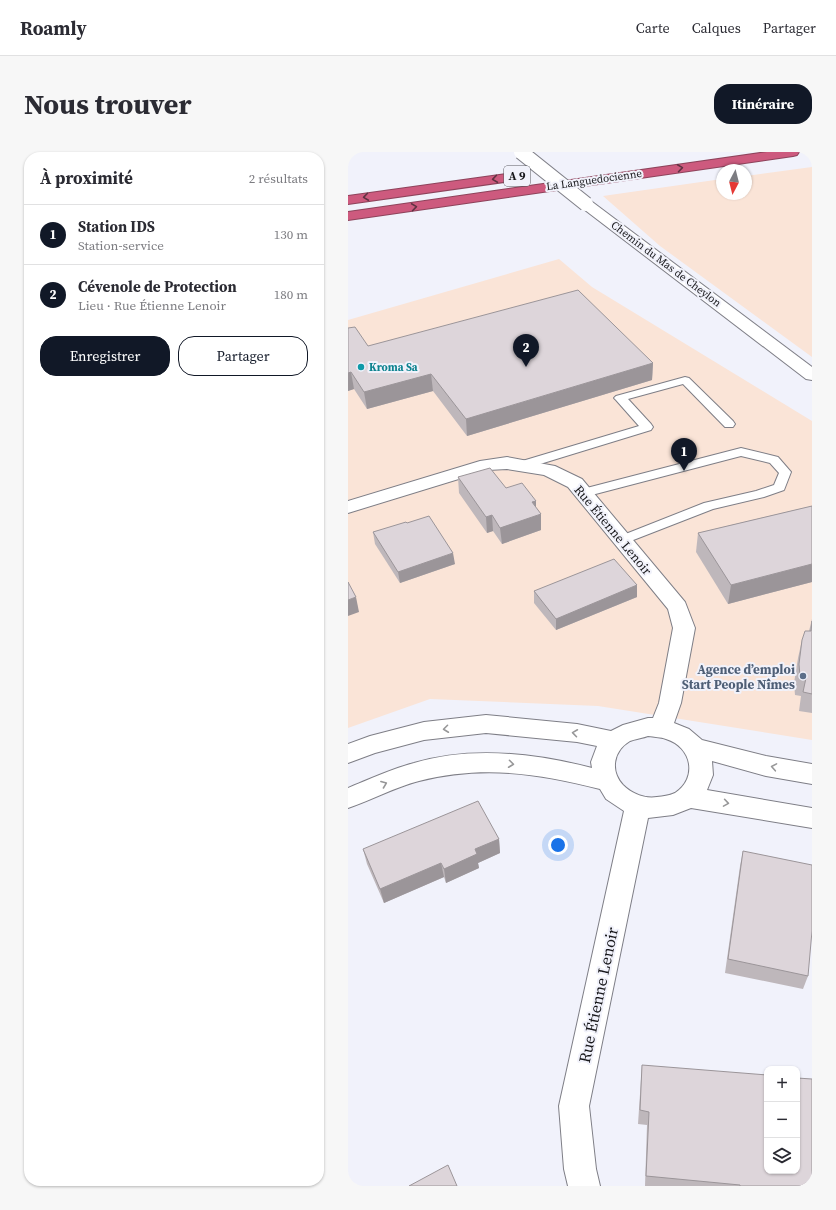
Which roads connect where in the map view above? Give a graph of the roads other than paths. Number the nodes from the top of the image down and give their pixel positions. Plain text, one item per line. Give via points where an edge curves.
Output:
1 (521, 152) edge
2 (793, 152) edge
3 (567, 169) dead end
4 (348, 200) edge
5 (348, 216) edge
6 (812, 375) edge
7 (729, 424) dead end
8 (523, 465) junction
9 (584, 493) junction
10 (348, 507) edge
11 (623, 540) junction
12 (661, 728) junction
13 (613, 740) junction
14 (694, 747) junction
15 (348, 754) edge
16 (812, 774) edge
17 (606, 781) junction
18 (688, 797) junction
19 (348, 798) edge
20 (638, 805) junction
21 (812, 818) edge
22 (584, 1186) edge

1 - 6 street, Chemin du Mas de Cheylon, bridge
5 -> 2 highway, La Languedocienne / A 9
3 -> 4 highway, La Languedocienne / A 9
7 - 8 lane via 684,380 620,398 647,427
8 - 9 street, Rue Étienne Lenoir via 549,470 575,483
8 - 10 street, Rue Étienne Lenoir via 486,465
9 - 11 street, Rue Étienne Lenoir
9 - 11 lane via 741,452 774,460 785,472 780,487 710,506
11 - 12 street, Rue Étienne Lenoir via 678,607 684,628 670,703
12 - 13 street via 635,729
12 - 14 street via 685,738
13 -> 15 street via 577,733 486,724 424,731 370,745
13 - 17 street via 602,759 602,771
16 -> 14 street via 766,766
14 - 18 street via 701,759 702,773 698,786
19 -> 17 street via 415,772 455,764 502,762 567,770
17 - 20 street via 613,792 624,800
18 - 20 street via 673,805 656,808
18 -> 21 street
20 - 22 street, Rue Étienne Lenoir via 574,1106

